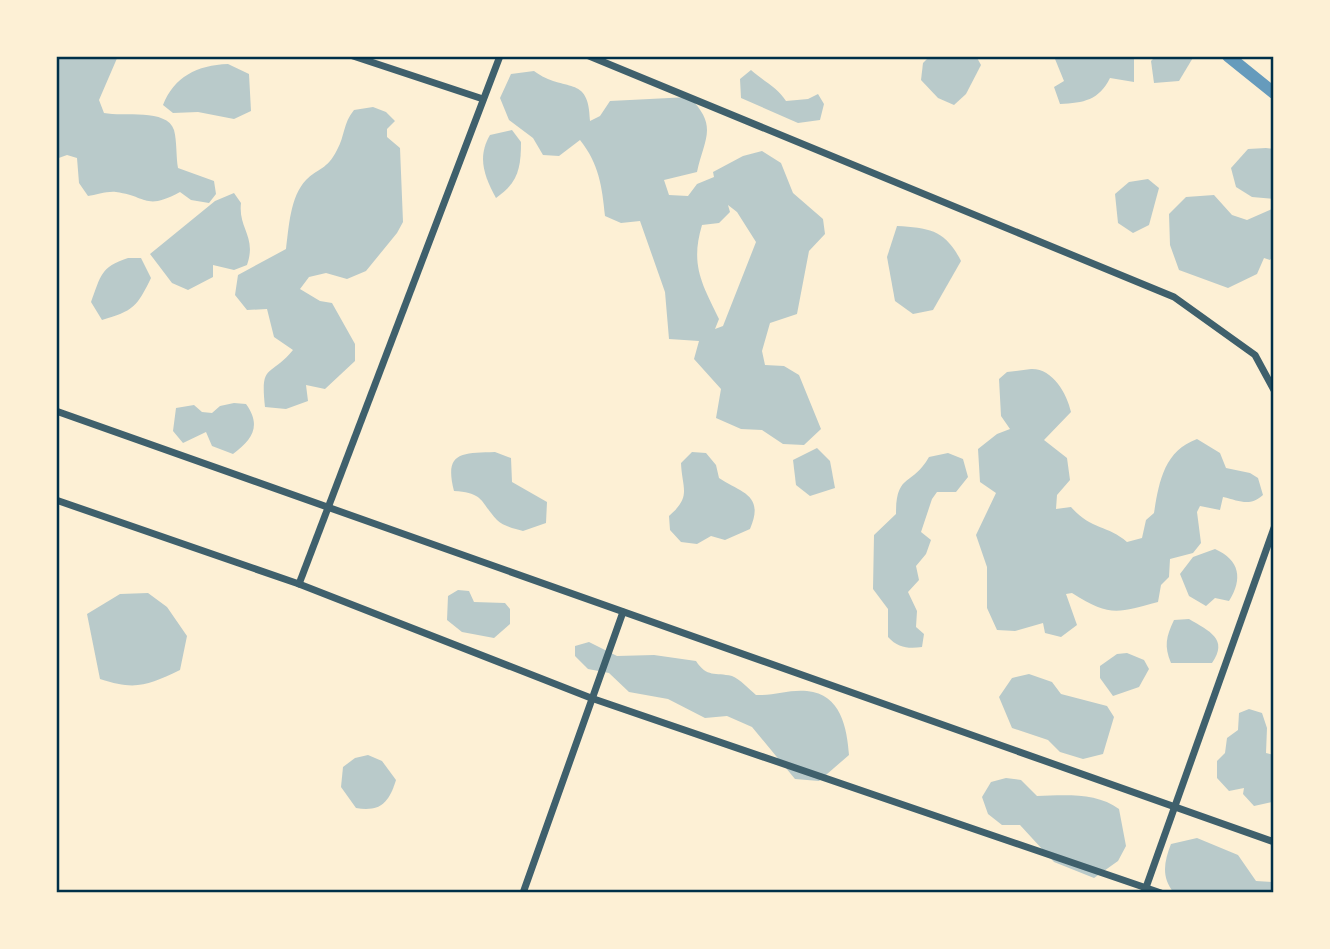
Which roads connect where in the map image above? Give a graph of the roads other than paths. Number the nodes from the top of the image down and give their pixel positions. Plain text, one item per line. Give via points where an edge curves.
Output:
1 (353, 56) edge
2 (500, 56) edge
3 (589, 56) edge
4 (483, 99) junction
5 (1274, 390) edge
6 (56, 411) edge
7 (56, 500) edge
8 (327, 505) junction
9 (1274, 528) edge
10 (299, 584) junction
11 (623, 612) junction
12 (591, 698) junction
13 (1173, 804) junction
14 (1274, 842) edge
15 (1145, 890) edge
16 (523, 893) edge
17 (1161, 893) edge

1 - 4 street
2 - 4 street
3 - 5 street via 1174,297 1255,355
4 - 8 street
6 - 8 street
7 - 10 street
8 - 10 street
8 - 11 street
9 - 13 street
10 - 12 street
11 - 12 street
11 - 13 street
12 - 15 street
12 - 16 street
13 - 14 street
13 - 15 street
15 - 17 street

